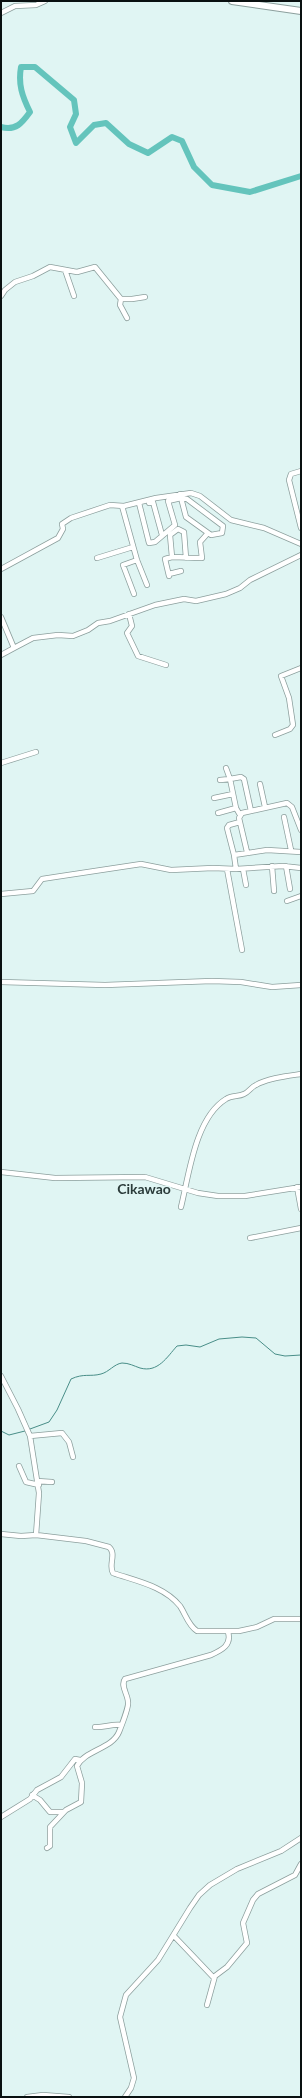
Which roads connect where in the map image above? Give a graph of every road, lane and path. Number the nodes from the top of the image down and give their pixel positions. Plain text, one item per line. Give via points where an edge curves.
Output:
1 (45, 1) edge
2 (232, 1) edge
3 (301, 11) edge
4 (1, 13) edge
5 (65, 270) junction
6 (1, 296) edge
7 (74, 296) dead end
8 (145, 297) dead end
9 (121, 299) junction
10 (127, 318) dead end
11 (301, 471) edge
12 (181, 496) junction
13 (139, 504) junction
14 (122, 506) junction
15 (301, 528) edge
16 (208, 533) junction
17 (162, 535) junction
18 (301, 544) edge
19 (133, 547) junction
20 (301, 555) edge
21 (172, 557) junction
22 (97, 558) dead end
23 (186, 558) junction
24 (137, 560) junction
25 (1, 569) edge
26 (181, 571) dead end
27 (147, 584) dead end
28 (134, 594) dead end
29 (129, 614) junction
30 (1, 617) edge
31 (14, 648) junction
32 (1, 655) edge
33 (166, 666) dead end
34 (301, 668) edge
35 (275, 735) dead end
36 (36, 752) dead end
37 (1, 763) edge
38 (226, 768) dead end
39 (230, 779) junction
40 (220, 780) dead end
41 (260, 784) dead end
42 (233, 794) junction
43 (214, 798) dead end
44 (266, 807) junction
45 (236, 808) junction
46 (251, 811) junction
47 (218, 813) dead end
48 (240, 814) junction
49 (284, 817) dead end
50 (240, 822) junction
51 (301, 830) edge
52 (291, 850) junction
53 (247, 852) junction
54 (301, 852) edge
55 (234, 855) junction
56 (272, 866) junction
57 (286, 866) junction
58 (301, 868) edge
59 (227, 869) junction
60 (236, 869) junction
61 (243, 869) junction
62 (246, 885) dead end
63 (290, 889) dead end
64 (274, 891) dead end
65 (1, 894) edge
66 (301, 896) edge
67 (287, 901) dead end
68 (242, 950) dead end
69 (1, 982) edge
70 (301, 986) edge
71 (301, 1074) edge
72 (1, 1172) edge
73 (299, 1187) edge
74 (184, 1189) junction
75 (181, 1207) dead end
76 (301, 1209) edge
77 (301, 1228) edge
78 (250, 1238) dead end
79 (1, 1376) edge
80 (30, 1436) junction
81 (73, 1457) dead end
82 (19, 1466) dead end
83 (52, 1482) dead end
84 (38, 1483) junction
85 (1, 1534) edge
86 (36, 1535) junction
87 (301, 1619) edge
88 (228, 1632) junction
89 (121, 1725) junction
90 (95, 1727) dead end
91 (80, 1760) junction
92 (32, 1795) junction
93 (63, 1812) junction
94 (1, 1817) edge
95 (301, 1838) edge
96 (47, 1848) dead end
97 (301, 1864) edge
98 (174, 1936) junction
99 (214, 1978) junction
100 (207, 2005) dead end
101 (27, 2097) edge
102 (69, 2097) edge
103 (126, 2097) edge

1 - 4 street via 36,5 15,6
2 - 3 main road
5 - 6 street via 50,267 14,282
5 - 7 street
5 - 9 street via 77,272 96,268
8 - 9 street
9 - 10 street via 120,305
11 - 15 street via 291,474 289,478
12 - 13 street
12 - 16 street via 186,517
12 - 16 street via 223,526 222,533 211,536
12 - 17 street via 168,501 175,525
12 - 18 street via 195,493 232,520 264,528
13 - 14 street
13 - 17 street via 153,502
13 - 17 street via 149,544
14 - 19 street
14 - 25 street via 112,504 71,518 62,524 63,529 58,538
16 - 23 street via 200,542 202,558
19 - 22 street
19 - 24 street
20 - 29 street via 298,559 250,580 226,594 196,601 182,600
21 - 23 street
21 - 23 street via 170,535 178,529 184,532
21 - 26 street via 165,559 169,575
24 - 27 street
24 - 28 street via 123,565
29 - 31 street via 98,623 73,636 33,638
29 - 33 street via 132,626 126,632 138,656
30 - 31 street
31 - 32 street
34 - 35 street via 281,676 289,698 293,725 290,729
36 - 37 street
38 - 39 street
39 - 40 street
39 - 42 street
39 - 46 street via 244,777
41 - 44 street
42 - 43 street
42 - 45 street
44 - 46 street
44 - 51 street via 290,804
45 - 47 street
45 - 48 street
46 - 48 street
48 - 50 street
49 - 52 street
50 - 53 street
50 - 55 street via 227,827
52 - 53 street
52 - 54 street
53 - 55 street
55 - 60 street
56 - 57 street
56 - 61 street
56 - 64 street
57 - 58 street
57 - 63 street
59 - 60 street
59 - 65 street via 171,870 133,865 55,876 42,880 36,889 30,892
59 - 68 street
60 - 61 street
61 - 62 street
66 - 67 street
69 - 70 street via 105,985 212,981 272,987
71 - 74 street via 257,1084 244,1094 229,1097 218,1106 200,1134
72 - 74 street via 55,1178 145,1178
73 - 74 street via 234,1196 208,1195
73 - 76 street
74 - 75 street
77 - 78 street
79 - 80 street
80 - 81 street via 62,1434 69,1442
80 - 84 street
82 - 84 street via 26,1482
83 - 84 street
84 - 86 street
85 - 86 street
86 - 88 street via 86,1541 109,1547 113,1554 113,1573 165,1593 179,1606 187,1621 197,1631
87 - 88 street via 274,1619 247,1630
88 - 89 street via 229,1639 223,1650 125,1679 123,1681 128,1702
89 - 90 street
89 - 91 street via 119,1733 111,1741
91 - 92 street via 75,1759 61,1777 36,1790
91 - 93 street via 77,1768 82,1782 82,1800
92 - 93 street via 50,1812
92 - 94 street via 30,1799
93 - 96 street via 50,1827 50,1846
95 - 98 street via 210,1885 199,1895
97 - 99 street via 295,1875 256,1897 243,1923 246,1946
98 - 99 street
98 - 103 street via 158,1960 126,1995 122,2007 121,2022 134,2078
99 - 100 street
101 - 102 street

